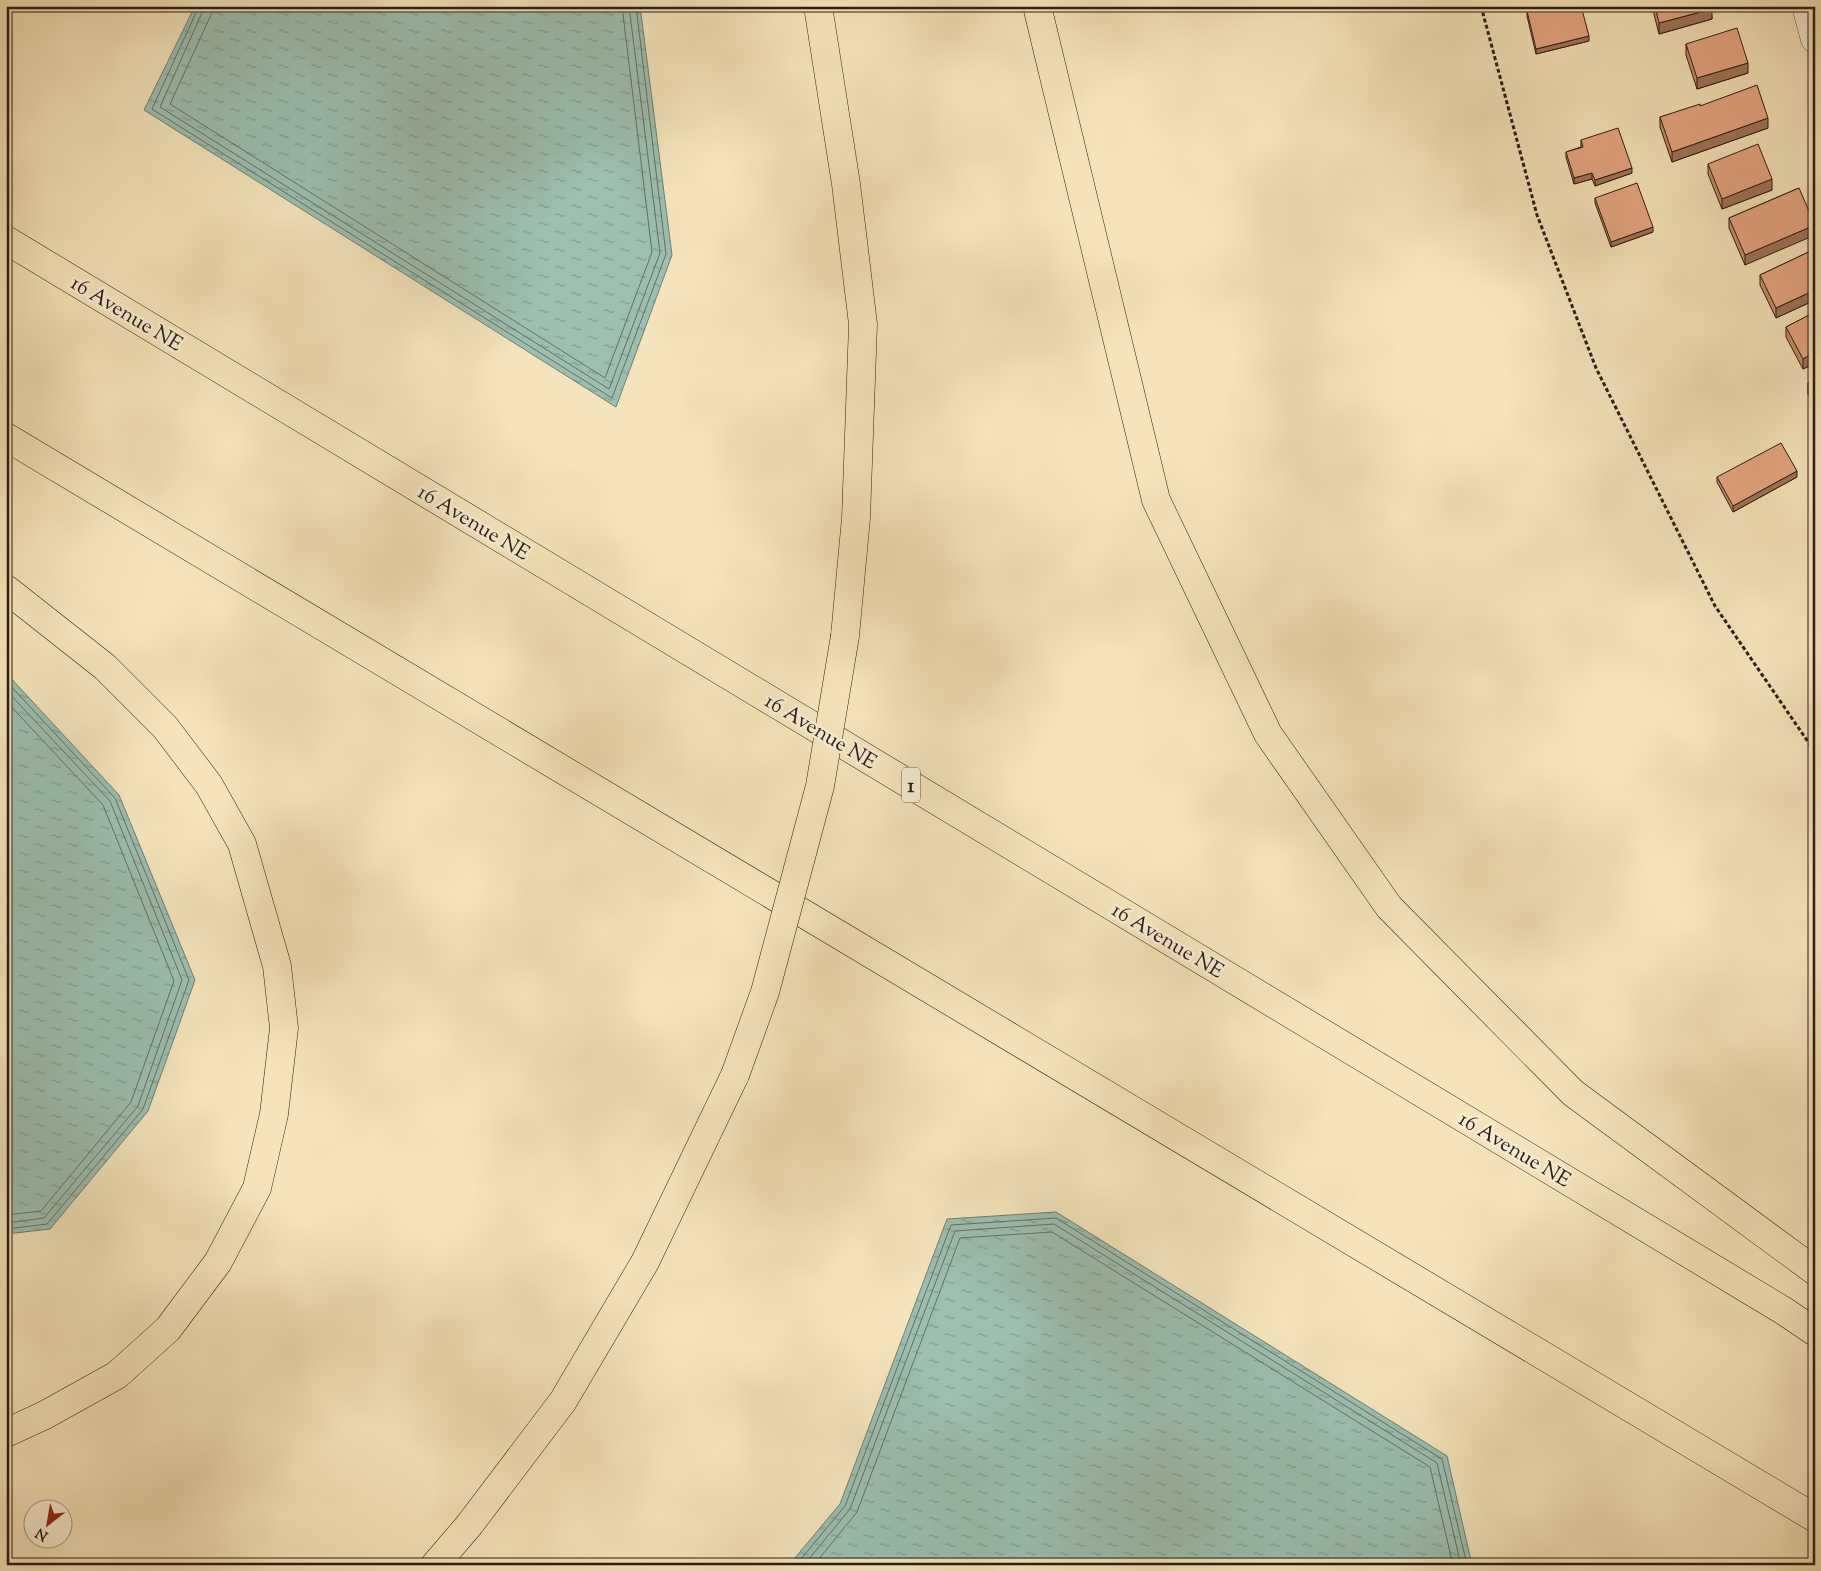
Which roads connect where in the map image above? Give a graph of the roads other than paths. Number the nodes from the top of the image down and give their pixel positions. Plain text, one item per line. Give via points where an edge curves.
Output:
1 (818, 6) edge
2 (1037, 6) edge
3 (1806, 6) edge
4 (1815, 39) edge
5 (6, 240) edge
6 (6, 437) edge
7 (6, 589) edge
8 (1815, 1271) edge
9 (1815, 1332) edge
10 (6, 1433) edge
11 (1815, 1518) edge
12 (435, 1565) edge

1 - 12 highway, bridge via 846,184 863,324 856,518 845,636 820,786 764,992 735,1075 645,1262 563,1401
2 - 8 highway via 1156,500 1268,734 1389,907 1573,1093
3 - 4 street
5 - 9 highway, 16 Avenue NE / 1
6 - 11 highway
7 - 10 highway via 105,666 165,728 209,785 242,844 277,966 284,1028 274,1114 257,1188 218,1262 168,1329 117,1375

